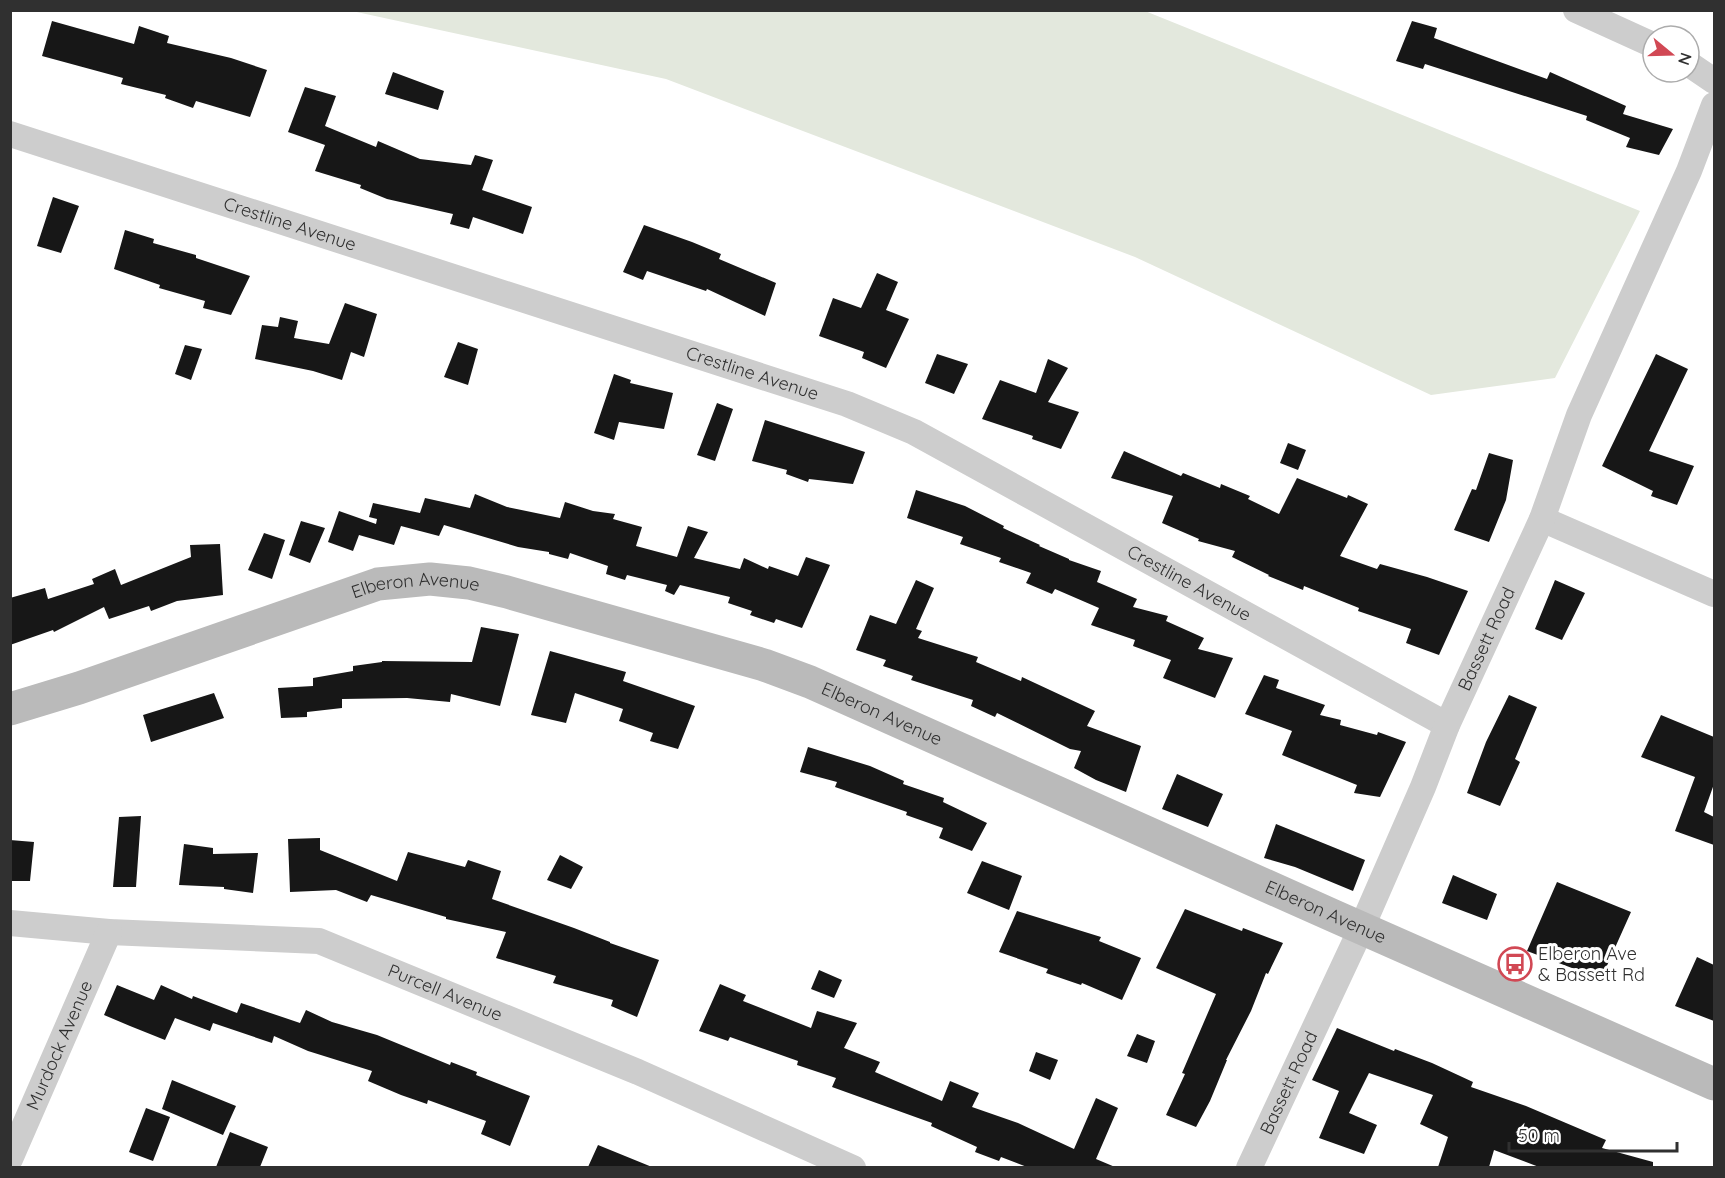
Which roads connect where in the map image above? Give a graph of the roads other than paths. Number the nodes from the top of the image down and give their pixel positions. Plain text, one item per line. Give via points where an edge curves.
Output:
1 (1576, 10) edge
2 (1641, 40) edge
3 (1701, 72) edge
4 (1714, 81) edge
5 (1714, 105) edge
6 (10, 134) edge
7 (1542, 519) junction
8 (1714, 594) edge
9 (10, 709) edge
10 (1447, 725) junction
11 (10, 923) edge
12 (1361, 928) junction
13 (109, 932) junction
14 (1714, 1084) edge
15 (10, 1160) edge
16 (23, 1167) edge
17 (852, 1167) edge
18 (1249, 1167) edge

1 - 2 street
3 - 4 street
5 - 7 street, Bassett Road via 1689,171 1579,415
6 - 10 street, Crestline Avenue via 847,404 915,432
7 - 8 street
7 - 10 street, Bassett Road
9 - 12 street, Elberon Avenue via 378,584 430,579 469,583 752,662 810,682
10 - 12 street, Bassett Road
11 - 13 street, Purcell Avenue
12 - 14 street, Elberon Avenue
12 - 18 street, Bassett Road
13 - 15 street, Murdock Avenue
13 - 17 street, Purcell Avenue via 319,941 638,1072
15 - 16 street

